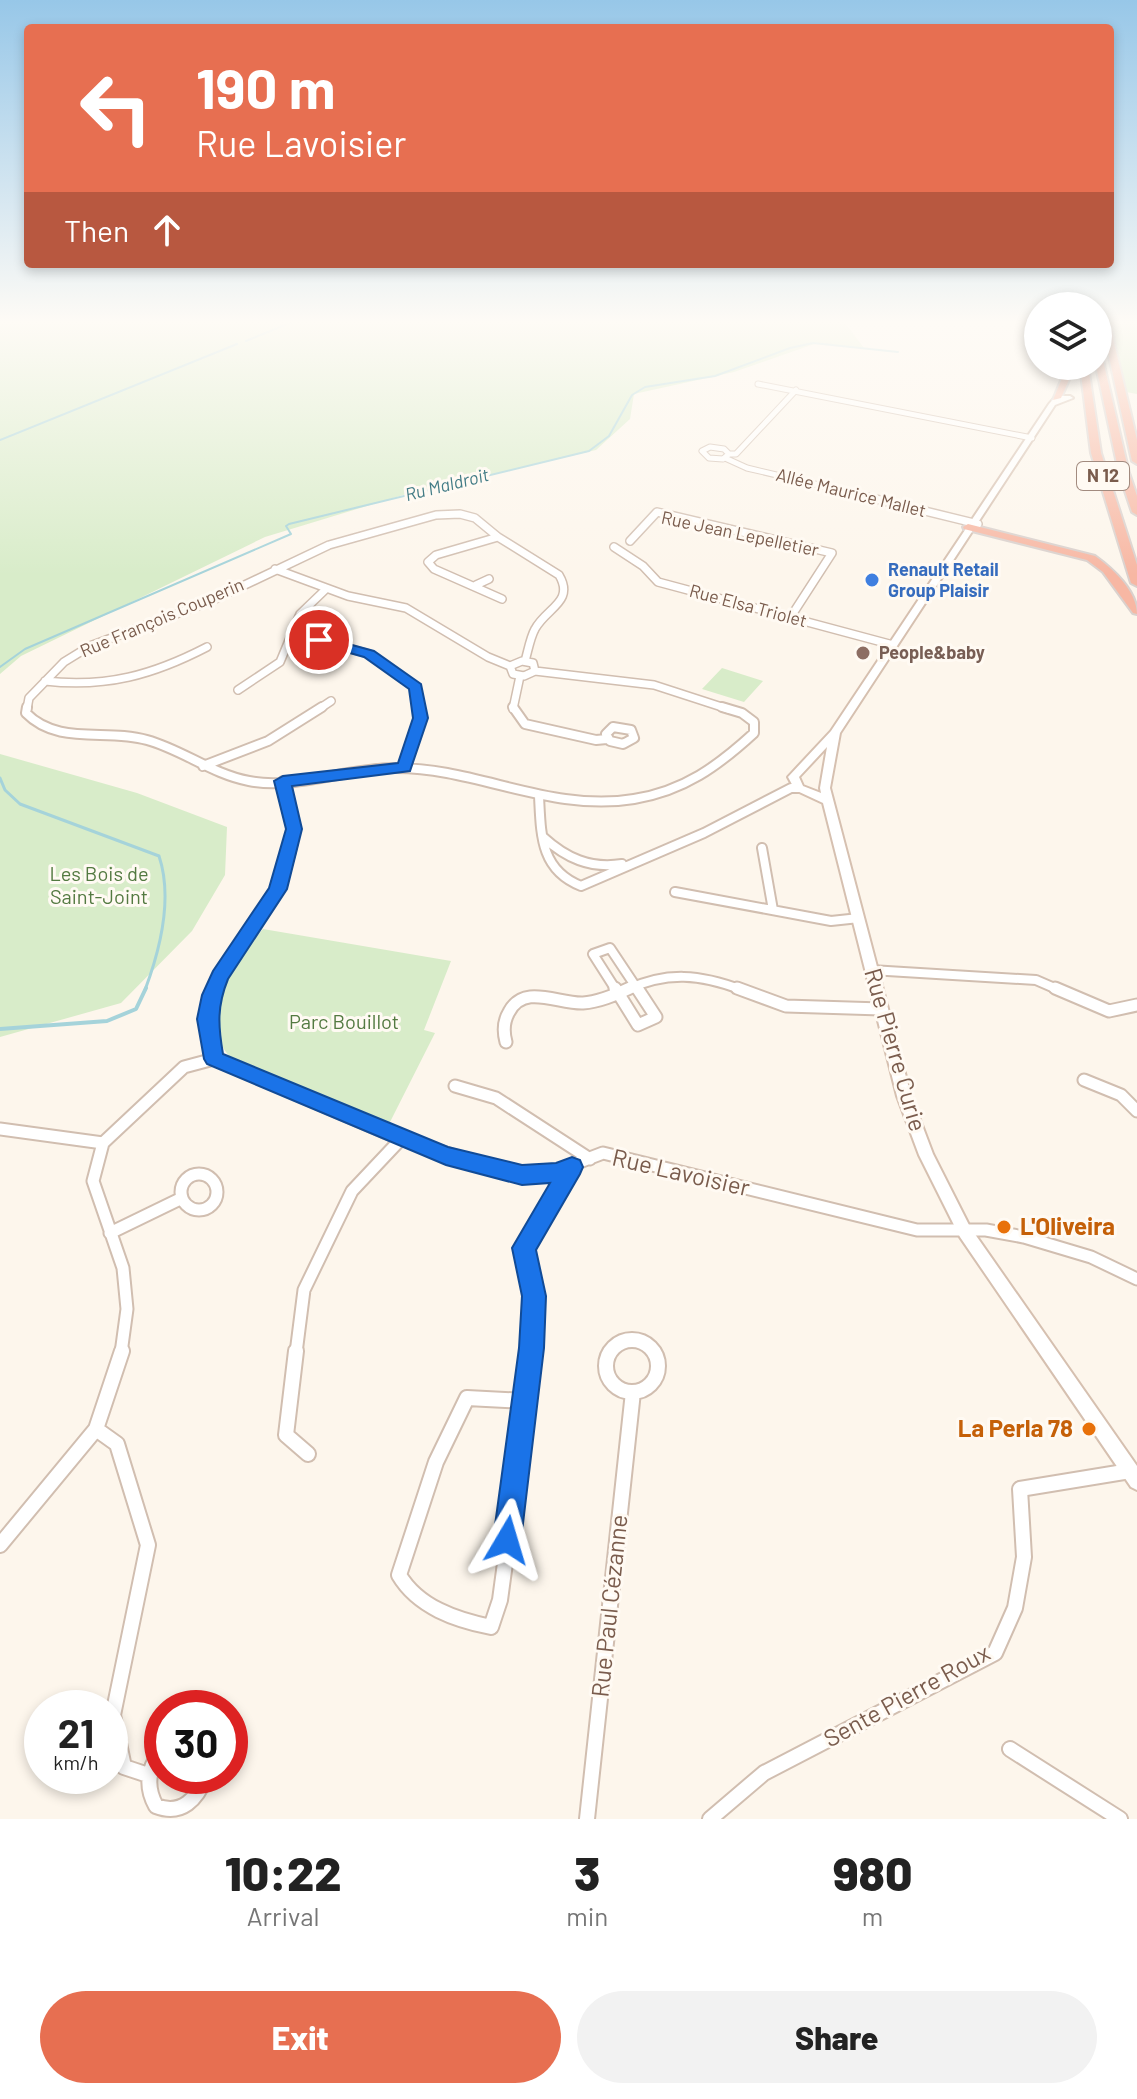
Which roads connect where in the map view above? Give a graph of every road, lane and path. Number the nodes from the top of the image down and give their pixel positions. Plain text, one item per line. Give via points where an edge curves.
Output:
1 (782, 405) edge
2 (869, 405) edge
3 (1052, 405) edge
4 (1089, 405) edge
5 (1109, 405) edge
6 (1124, 405) edge
7 (1032, 438) junction
8 (1137, 461) edge
9 (1137, 512) edge
10 (974, 526) junction
11 (498, 537) junction
12 (630, 541) dead end
13 (614, 547) dead end
14 (275, 569) junction
15 (489, 579) dead end
16 (1137, 583) edge
17 (476, 585) junction
18 (326, 589) junction
19 (502, 599) dead end
20 (1137, 610) edge
21 (790, 618) junction
22 (294, 633) junction
23 (893, 645) junction
24 (207, 647) dead end
25 (185, 658) junction
26 (525, 661) junction
27 (197, 665) dead end
28 (510, 666) junction
29 (535, 671) junction
30 (520, 676) junction
31 (45, 681) junction
32 (238, 690) dead end
33 (331, 701) dead end
34 (835, 733) junction
35 (607, 739) dead end
36 (203, 766) junction
37 (405, 768) junction
38 (797, 773) junction
39 (283, 781) junction
40 (799, 788) junction
41 (824, 790) junction
42 (539, 796) junction
43 (556, 800) junction
44 (765, 801) junction
45 (540, 820) junction
46 (539, 834) junction
47 (762, 848) dead end
48 (637, 860) junction
49 (675, 892) dead end
50 (773, 910) junction
51 (859, 918) junction
52 (871, 970) junction
53 (636, 986) junction
54 (618, 993) junction
55 (1137, 1005) edge
56 (881, 1009) junction
57 (506, 1042) dead end
58 (214, 1059) junction
59 (1084, 1080) dead end
60 (455, 1086) dead end
61 (1137, 1111) edge
62 (0, 1129) edge
63 (401, 1139) junction
64 (103, 1143) junction
65 (590, 1159) junction
66 (572, 1167) junction
67 (180, 1199) dead end
68 (965, 1232) junction
69 (110, 1233) junction
70 (1137, 1279) edge
71 (633, 1392) junction
72 (527, 1401) junction
73 (96, 1429) junction
74 (308, 1454) dead end
75 (1133, 1476) edge
76 (0, 1545) edge
77 (1010, 1749) dead end
78 (144, 1774) edge
79 (150, 1794) edge
80 (196, 1794) edge
81 (587, 1819) edge
82 (710, 1819) edge
83 (1120, 1819) edge

1 - 10 street, Allée Maurice Mallet via 736,454 727,456 747,468
2 - 7 street
3 - 7 street, Rue Pierre Curie
4 - 16 highway, N 12 via 1096,453
5 - 9 highway, N 12
6 - 8 highway
7 - 10 street, Rue Pierre Curie
10 - 20 highway via 1091,558 1107,570
10 - 23 street, Rue Pierre Curie
11 - 14 street, Rue François Couperin via 475,518 444,514 354,537
11 - 17 street via 428,562
11 - 26 street, Rue François Couperin via 559,575 565,585 563,599 535,628
12 - 21 street, Rue Jean Lepelletier via 657,512 832,553
13 - 21 street, Rue Elsa Triolet via 658,582
14 - 18 street
14 - 31 street, Rue François Couperin via 211,601 90,646
15 - 17 street
17 - 19 street
18 - 22 street via 300,614
18 - 28 street via 406,608
21 - 23 street, Rue Elsa Triolet
22 - 32 street via 280,662
22 - 37 street via 369,654 416,687 420,718
23 - 34 street, Rue Pierre Curie
24 - 25 street
25 - 27 street
25 - 31 street via 128,682 77,686
26 - 28 street
26 - 29 street via 533,663
28 - 30 street
29 - 30 street
29 - 43 street via 654,685 742,713 754,722 754,733 717,766 676,789 610,801
30 - 35 street via 512,708 515,718
31 - 36 street, Rue François Couperin via 29,698 26,713 33,724 54,731 135,736
33 - 36 street via 268,741
34 - 38 street, Rue Pierre Curie
34 - 41 street, Rue Pierre Curie
36 - 39 street via 229,778
37 - 39 street
37 - 42 street via 470,775
38 - 40 street
38 - 41 street via 815,769
38 - 44 street
39 - 58 street via 294,829 278,889 212,995 207,1019
40 - 41 street
40 - 44 street
41 - 51 street, Rue Pierre Curie
42 - 43 street
42 - 45 street
43 - 45 street
44 - 48 street
45 - 46 street
46 - 48 street via 566,856 602,868
46 - 48 street via 563,879 573,884 581,886
47 - 50 street
49 - 50 street
50 - 51 street via 831,921
51 - 52 street, Rue Pierre Curie
52 - 55 street via 1036,980 1109,1011
52 - 56 street, Rue Pierre Curie
53 - 54 street
53 - 54 street via 656,1017 638,1025
53 - 54 street via 610,948 593,954
53 - 56 street via 683,975 758,993 779,1004
54 - 57 street via 576,1004 520,998 510,1007 502,1029
56 - 68 street, Rue Pierre Curie via 909,1111
58 - 63 street, Rue Lavoisier
58 - 64 street via 184,1067
59 - 61 street via 1121,1095
60 - 65 street via 496,1098
62 - 64 street
63 - 66 street, Rue Lavoisier via 522,1175
63 - 74 street via 352,1191 304,1290 286,1435
64 - 69 street via 93,1181
65 - 66 street, Rue Lavoisier
65 - 68 street, Rue Lavoisier via 603,1153 917,1230
66 - 72 street via 524,1248 534,1296
67 - 69 street
68 - 70 street, Rue Lavoisier via 986,1230 1056,1245
68 - 75 street, Rue Pierre Curie
69 - 73 street via 123,1268 127,1309 124,1345
71 - 71 street via 649,1387 658,1372 655,1355 635,1341 612,1349 606,1364 617,1386
71 - 81 street, Rue Paul Cézanne
72 - 72 street via 467,1398 435,1458 399,1575 405,1590 473,1625 491,1627 500,1600
73 - 76 street
73 - 78 street via 117,1444 148,1545 113,1715 124,1767
75 - 82 street, Sente Pierre Roux via 1020,1489 1024,1557 1015,1608 995,1653 764,1773
77 - 83 street
79 - 80 street via 156,1806 174,1811

